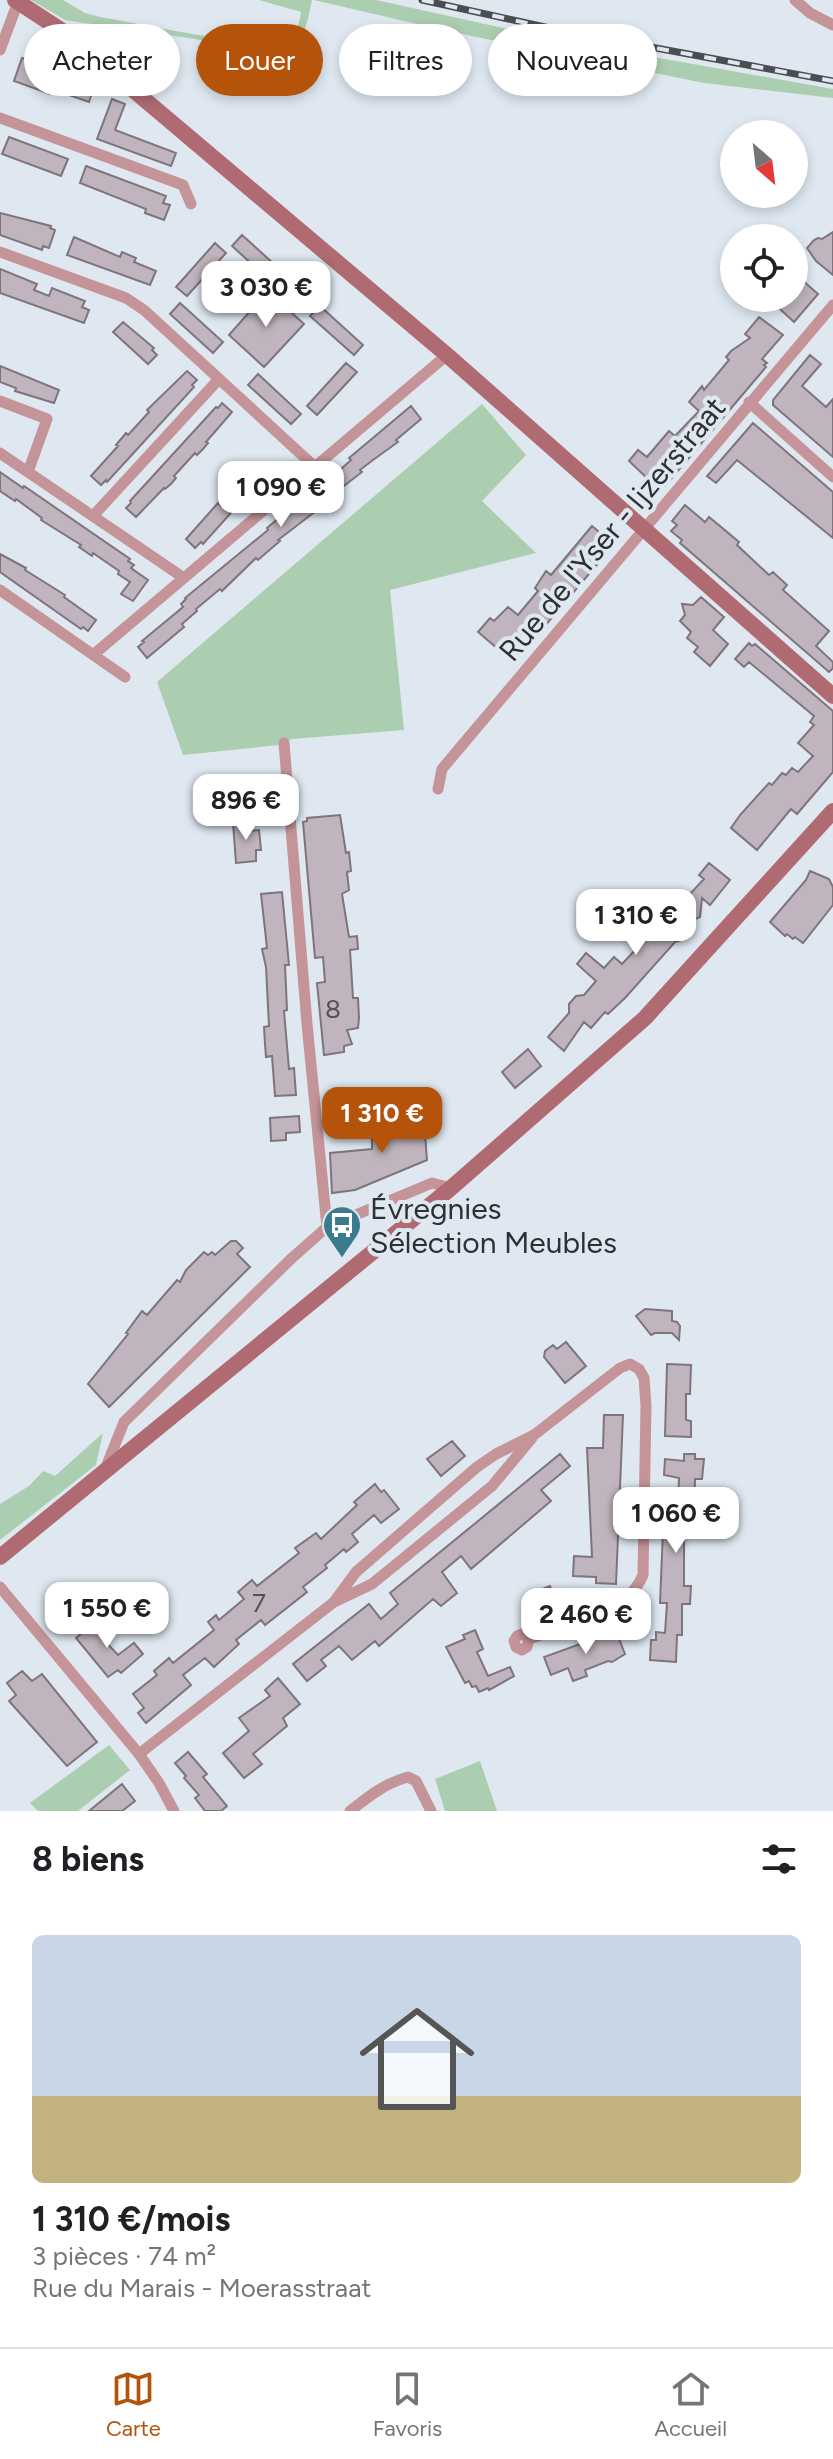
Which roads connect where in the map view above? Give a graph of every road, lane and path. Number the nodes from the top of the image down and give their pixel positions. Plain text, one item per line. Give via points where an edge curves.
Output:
1 (795, 0) edge
2 (17, 1) edge
3 (833, 25) edge
4 (0, 50) edge
5 (0, 118) edge
6 (191, 204) dead end
7 (0, 252) edge
8 (833, 305) edge
9 (447, 355) junction
10 (219, 379) junction
11 (0, 401) edge
12 (749, 402) junction
13 (0, 453) edge
14 (315, 467) junction
15 (28, 472) junction
16 (833, 477) edge
17 (93, 516) junction
18 (645, 530) junction
19 (184, 578) junction
20 (0, 590) edge
21 (93, 655) junction
22 (125, 677) dead end
23 (833, 696) edge
24 (284, 743) dead end
25 (438, 789) dead end
26 (833, 811) edge
27 (451, 1188) junction
28 (327, 1227) junction
29 (534, 1435) junction
30 (105, 1468) junction
31 (0, 1557) edge
32 (0, 1587) edge
33 (334, 1602) junction
34 (529, 1639) dead end
35 (139, 1754) junction
36 (174, 1811) edge
37 (350, 1811) edge
38 (431, 1811) edge

1 - 3 street
2 - 4 street
2 - 9 main road via 67,34
5 - 6 street via 183,185
7 - 10 street via 126,298
8 - 12 street, Rue de l'Yser - Ijzerstraat
9 - 14 street
9 - 18 main road
10 - 14 street
10 - 17 street
11 - 15 street via 47,419
12 - 16 street
12 - 18 street, Rue de l'Yser - Ijzerstraat
13 - 15 street
14 - 19 street
15 - 17 street
17 - 19 street
18 - 23 main road
18 - 25 street, Rue de l'Yser - Ijzerstraat via 442,769
19 - 21 street
20 - 21 street
21 - 22 street
24 - 28 street
26 - 27 main road via 645,1018
27 - 28 street via 432,1183
27 - 30 main road
28 - 30 street via 124,1422
29 - 33 street via 477,1467 356,1572
29 - 33 street via 492,1486 372,1584
29 - 34 street via 620,1368 630,1364 639,1369 646,1406 643,1575 628,1599 613,1608
30 - 31 main road
32 - 35 street
33 - 35 street
35 - 36 street
37 - 38 street via 394,1780 408,1777 416,1781

